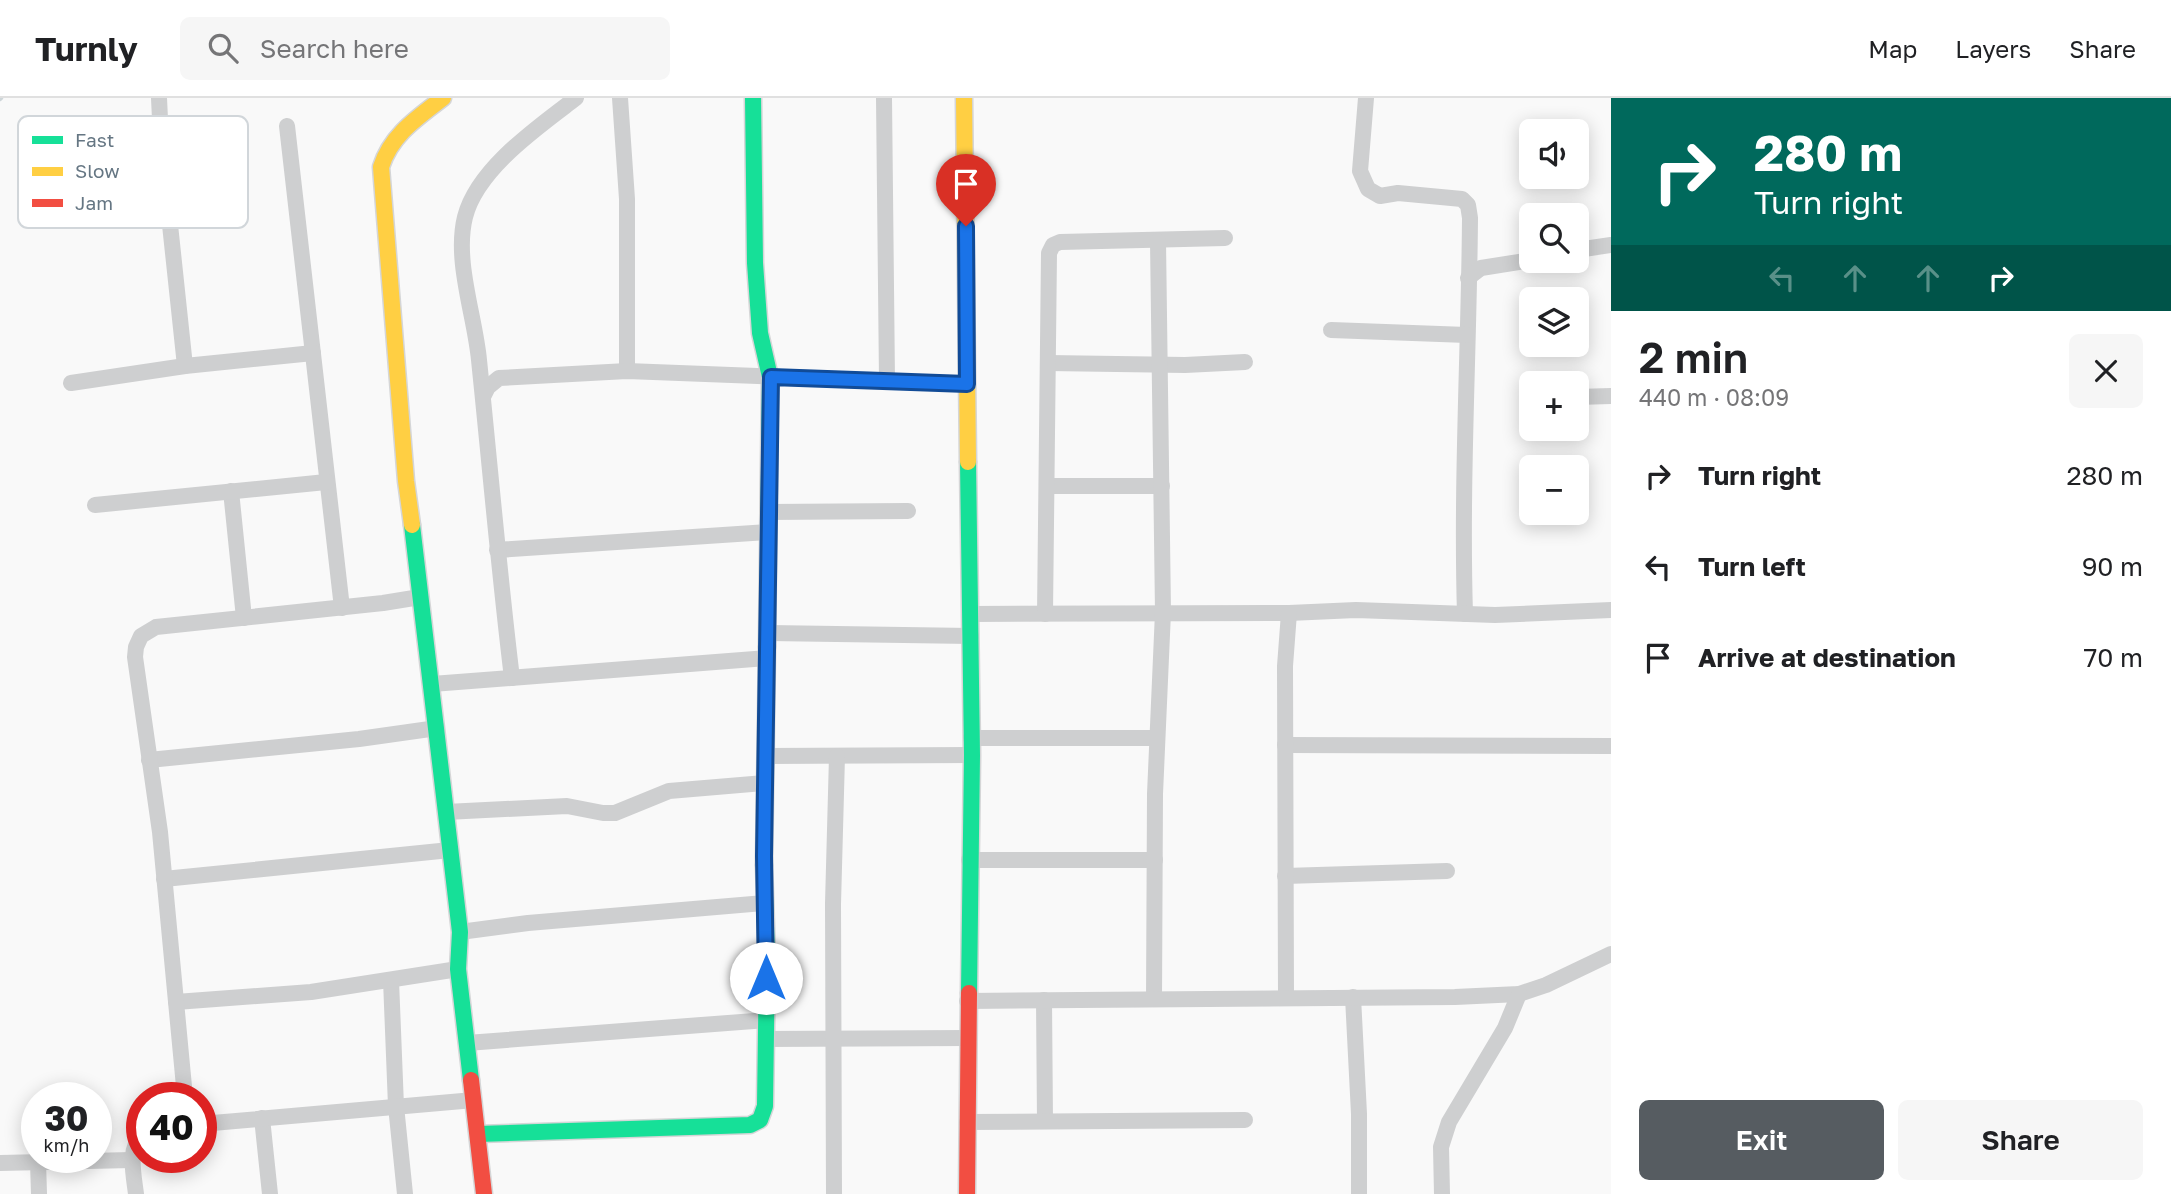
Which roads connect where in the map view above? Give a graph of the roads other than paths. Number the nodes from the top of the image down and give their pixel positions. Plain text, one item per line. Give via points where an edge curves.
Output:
1 (159, 98) edge
2 (443, 98) edge
3 (576, 98) edge
4 (620, 98) edge
5 (753, 98) edge
6 (884, 98) edge
7 (964, 98) edge
8 (1366, 98) edge
9 (160, 116) edge
10 (287, 126) dead end
11 (170, 228) edge
12 (1226, 239) dead end
13 (1158, 241) junction
14 (1611, 245) edge
15 (1589, 248) edge
16 (1519, 262) edge
17 (1468, 278) junction
18 (1331, 330) dead end
19 (1467, 335) junction
20 (313, 353) junction
21 (1245, 362) dead end
22 (1048, 363) junction
23 (1161, 364) junction
24 (185, 366) junction
25 (627, 371) junction
26 (771, 377) junction
27 (887, 381) junction
28 (71, 383) dead end
29 (967, 384) junction
30 (1611, 396) edge
31 (482, 397) junction
32 (1589, 397) edge
33 (326, 482) junction
34 (1048, 486) junction
35 (1162, 486) junction
36 (231, 491) junction
37 (95, 505) dead end
38 (908, 511) dead end
39 (768, 512) junction
40 (768, 531) junction
41 (497, 550) junction
42 (420, 597) junction
43 (342, 608) junction
44 (1611, 610) edge
45 (1163, 612) junction
46 (1289, 613) junction
47 (971, 614) junction
48 (1045, 614) junction
49 (1465, 614) junction
50 (244, 618) junction
51 (769, 633) junction
52 (971, 636) junction
53 (767, 658) junction
54 (512, 678) junction
55 (432, 684) junction
56 (437, 728) junction
57 (971, 738) junction
58 (1157, 738) junction
59 (1285, 745) junction
60 (1611, 746) edge
61 (971, 755) junction
62 (766, 756) junction
63 (837, 756) junction
64 (149, 760) junction
65 (765, 783) junction
66 (446, 812) junction
67 (450, 850) junction
68 (969, 860) junction
69 (1155, 860) junction
70 (1447, 871) dead end
71 (1285, 876) junction
72 (164, 878) junction
73 (765, 902) junction
74 (460, 932) junction
75 (1611, 954) edge
76 (458, 969) junction
77 (391, 980) junction
78 (1520, 994) junction
79 (1286, 997) junction
80 (1353, 997) junction
81 (1154, 999) junction
82 (1044, 1000) junction
83 (967, 1001) junction
84 (176, 1002) junction
85 (766, 1020) junction
86 (967, 1038) junction
87 (766, 1039) junction
88 (835, 1039) junction
89 (467, 1043) junction
90 (184, 1082) edge
91 (474, 1100) junction
92 (397, 1106) junction
93 (262, 1118) junction
94 (1245, 1120) dead end
95 (1045, 1121) junction
96 (217, 1122) edge
97 (967, 1122) junction
98 (478, 1134) junction
99 (21, 1162) edge
100 (0, 1163) edge
101 (38, 1173) edge
102 (134, 1173) edge
103 (39, 1194) edge
104 (136, 1194) edge
105 (270, 1194) edge
106 (405, 1194) edge
107 (484, 1194) edge
108 (834, 1194) edge
109 (967, 1194) edge
110 (1359, 1194) edge
111 (1442, 1194) edge

1 - 9 street
2 - 42 street via 391,141 381,167 397,394
3 - 31 street via 524,137 500,162 471,201 465,217 465,274
4 - 25 street via 627,200
5 - 26 street via 755,262 761,351
6 - 27 street
7 - 29 street
8 - 17 street via 1360,170 1368,189 1380,196 1398,193 1462,199 1470,218
10 - 20 street
11 - 24 street
12 - 13 street
13 - 22 street via 1053,245 1049,253
13 - 23 street
14 - 15 street
16 - 17 street via 1481,268
17 - 19 street
18 - 19 street
19 - 49 street
20 - 24 street
20 - 33 street
21 - 23 street
22 - 23 street
22 - 34 street
23 - 35 street
24 - 28 street
25 - 26 street
25 - 31 street via 499,378
26 - 27 street
26 - 39 street
27 - 29 street
29 - 47 street
30 - 32 street
31 - 41 street
33 - 36 street
33 - 43 street
34 - 35 street
34 - 48 street
35 - 45 street
36 - 37 street
36 - 50 street
38 - 39 street
39 - 40 street
40 - 41 street
40 - 51 street
41 - 54 street
42 - 43 street
42 - 55 street
43 - 50 street
44 - 49 street
45 - 46 street
45 - 48 street
45 - 58 street
46 - 49 street
46 - 59 street
47 - 48 street
47 - 52 street
50 - 64 street via 156,626 141,636 135,657
51 - 52 street
51 - 53 street
52 - 57 street
53 - 54 street
53 - 62 street
54 - 55 street
55 - 56 street
56 - 64 street
56 - 66 street
57 - 58 street
57 - 61 street
58 - 69 street
59 - 60 street
59 - 71 street
61 - 63 street
61 - 68 street
62 - 63 street
62 - 65 street
63 - 88 street
64 - 72 street
65 - 66 street via 669,791 615,813 567,806
65 - 73 street
66 - 67 street
67 - 72 street
67 - 74 street
68 - 69 street
68 - 83 street
69 - 81 street
70 - 71 street
71 - 79 street
72 - 84 street
73 - 74 street
73 - 85 street
74 - 76 street
75 - 78 street
76 - 77 street
76 - 89 street
77 - 84 street via 310,992
77 - 92 street
78 - 80 street
78 - 111 street via 1449,1122 1441,1147
79 - 80 street
79 - 81 street
80 - 110 street
81 - 82 street
82 - 83 street
82 - 95 street
83 - 86 street
84 - 90 street
85 - 87 street
85 - 89 street
86 - 88 street
86 - 97 street
87 - 88 street
87 - 98 street via 765,1106 760,1120 750,1125
88 - 108 street
89 - 91 street
91 - 92 street
91 - 98 street
92 - 93 street
92 - 106 street
93 - 96 street
93 - 105 street
94 - 95 street
95 - 97 street
97 - 109 street
98 - 107 street
99 - 100 street
101 - 103 street
102 - 104 street

